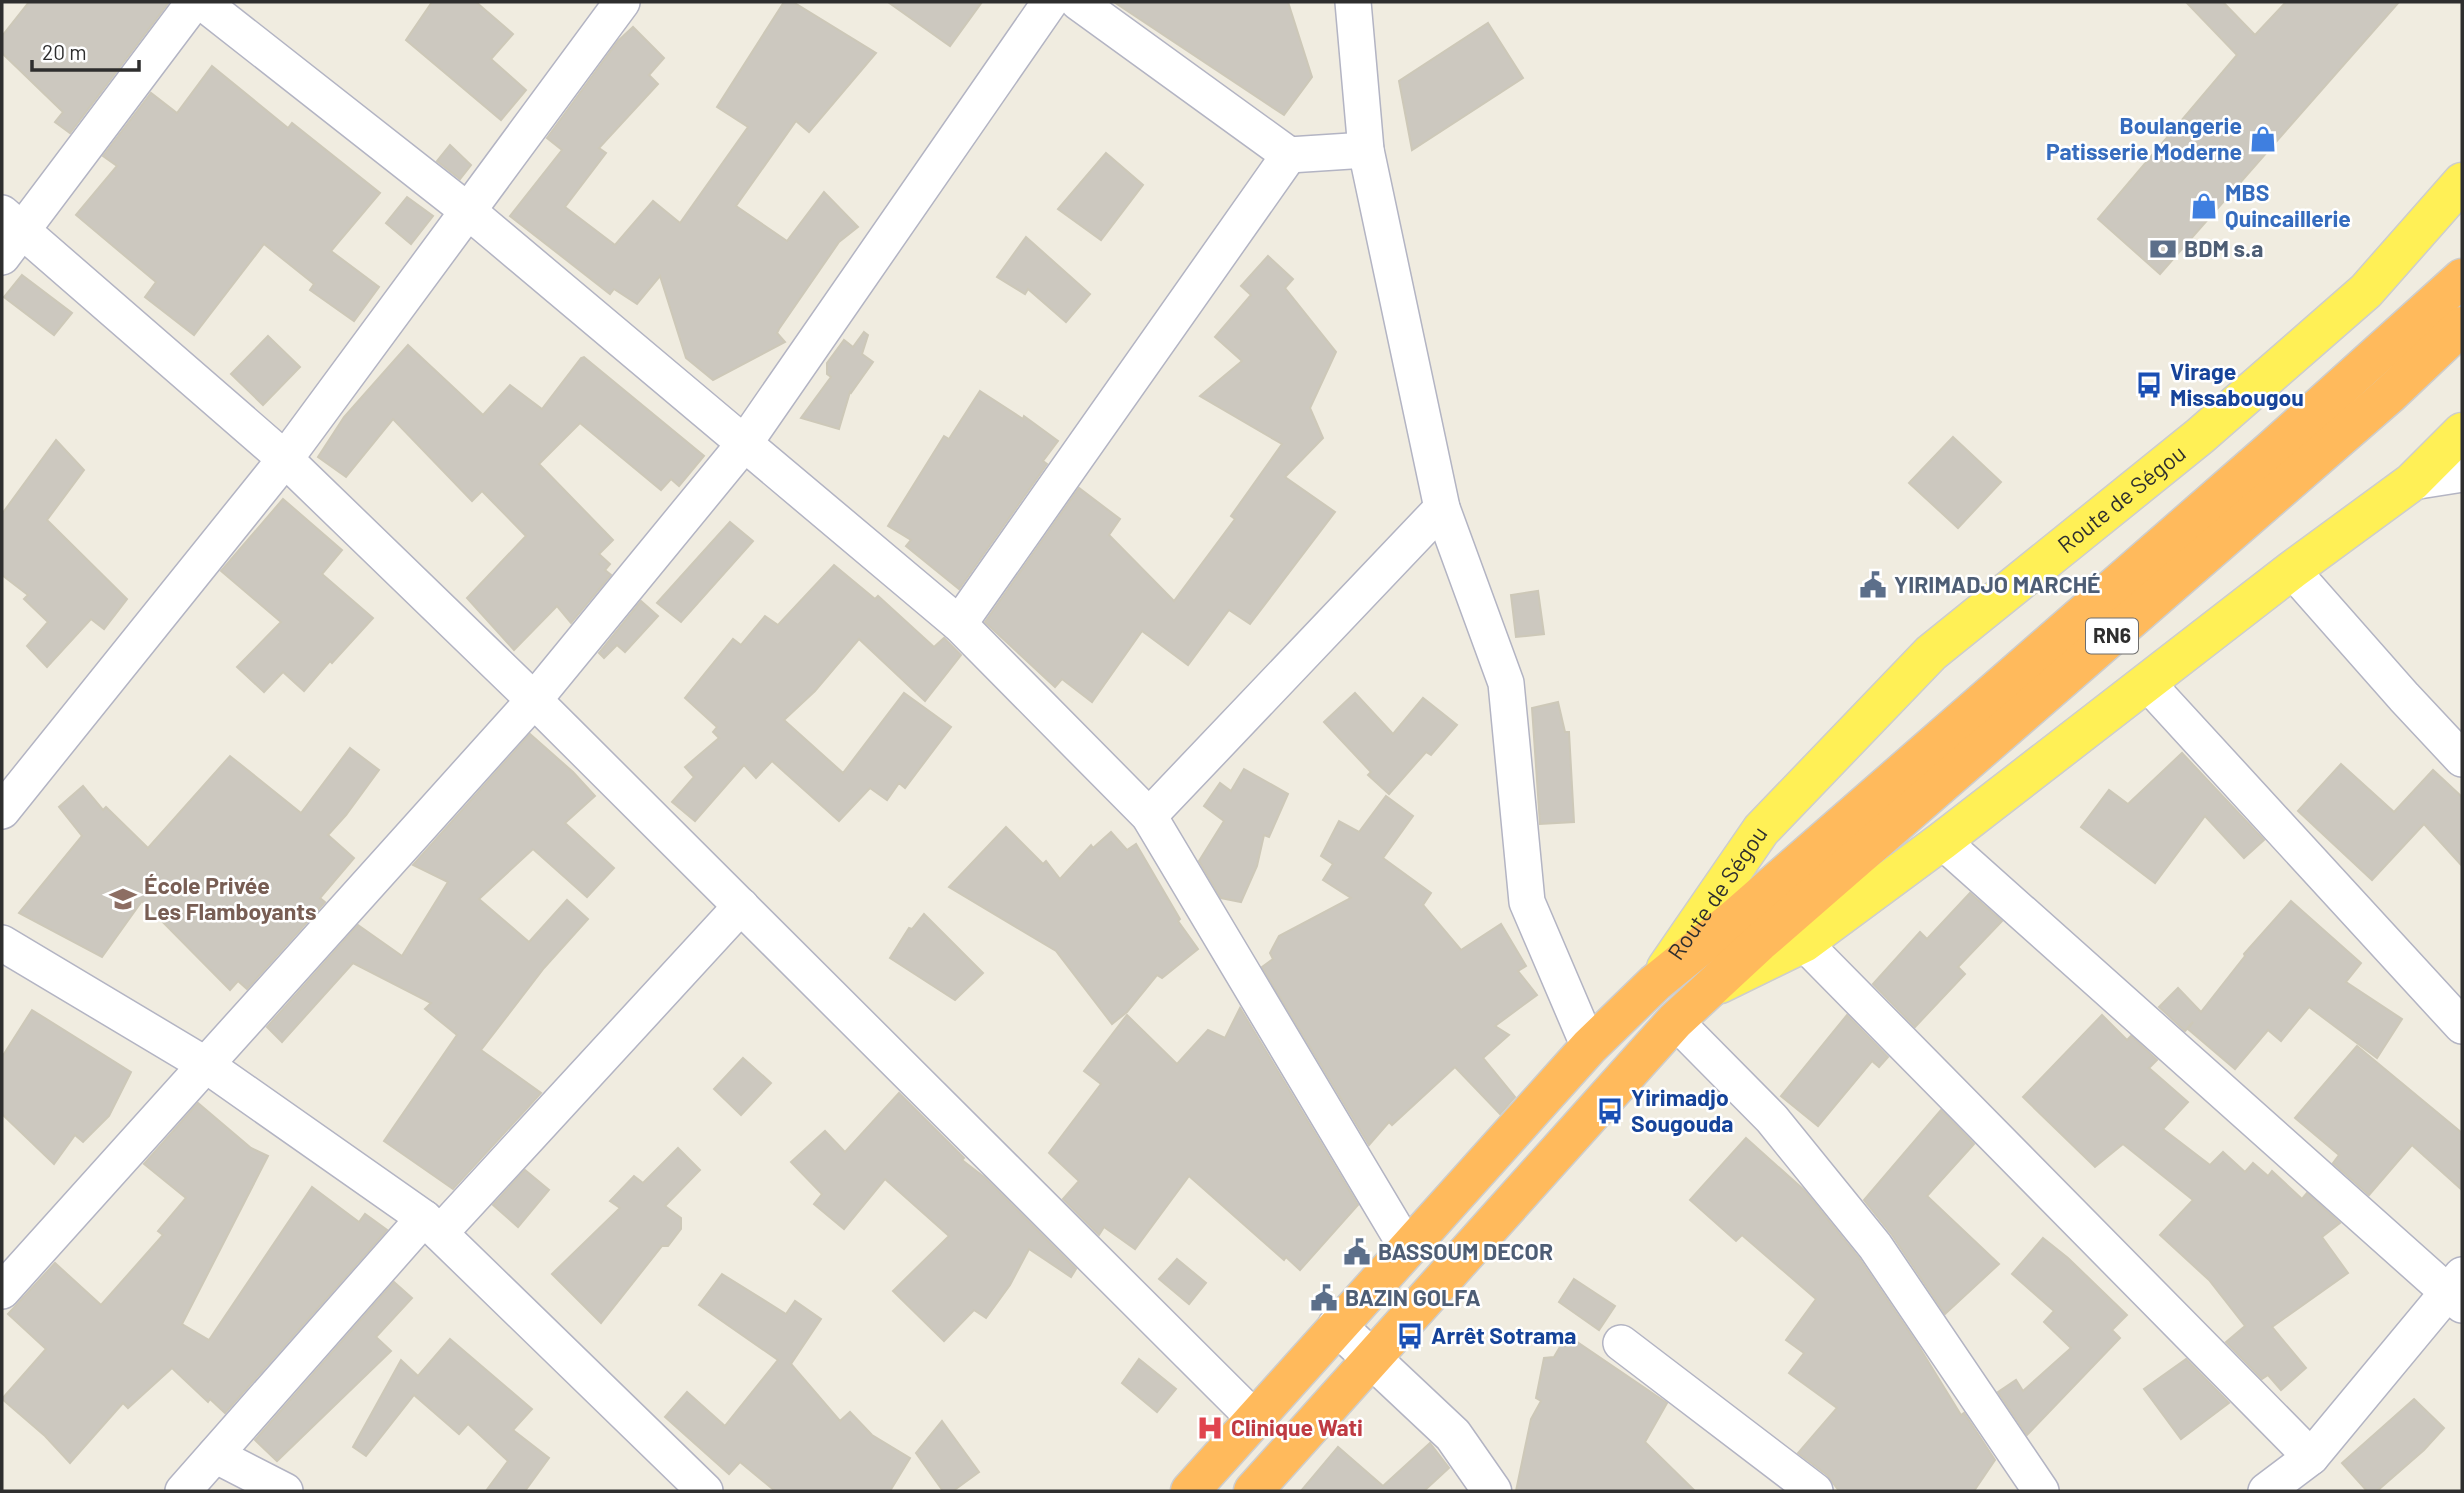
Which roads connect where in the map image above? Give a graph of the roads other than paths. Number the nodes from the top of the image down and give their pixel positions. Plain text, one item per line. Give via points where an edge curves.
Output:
1 (194, 2) edge
2 (202, 2) edge
3 (622, 2) edge
4 (1050, 2) edge
5 (1078, 2) edge
6 (1353, 2) edge
7 (1366, 150) junction
8 (1289, 155) junction
9 (2462, 182) edge
10 (468, 211) junction
11 (12, 220) edge
12 (2, 257) edge
13 (2462, 278) edge
14 (2462, 326) edge
15 (2462, 432) edge
16 (744, 444) junction
17 (285, 459) junction
18 (2462, 474) edge
19 (2412, 482) junction
20 (1442, 508) junction
21 (2292, 570) junction
22 (959, 625) junction
23 (2147, 683) junction
24 (534, 700) junction
25 (2462, 759) edge
26 (2, 811) edge
27 (1149, 816) junction
28 (1942, 841) junction
29 (741, 906) junction
30 (1746, 931) junction
31 (2, 943) edge
32 (1804, 943) junction
33 (1655, 983) junction
34 (1706, 991) junction
35 (1675, 1021) junction
36 (2462, 1027) edge
37 (1589, 1047) junction
38 (206, 1065) junction
39 (432, 1225) junction
40 (1406, 1248) junction
41 (2, 1291) edge
42 (2458, 1291) edge
43 (1337, 1326) junction
44 (1621, 1343) dead end
45 (1370, 1359) junction
46 (1254, 1418) junction
47 (215, 1455) junction
48 (2311, 1457) junction
49 (183, 1491) edge
50 (285, 1491) edge
51 (705, 1491) edge
52 (1190, 1491) edge
53 (1253, 1491) edge
54 (1492, 1491) edge
55 (1815, 1491) edge
56 (2040, 1491) edge
57 (2266, 1491) edge

1 - 11 street
2 - 10 street
3 - 10 street
4 - 16 street
5 - 8 street
6 - 7 street
7 - 8 street
7 - 20 street
8 - 22 street
9 - 33 main road, Route de Ségou via 2366,291 2200,436 1931,653 1761,830
10 - 16 street
10 - 17 street
11 - 12 street
11 - 17 street
13 - 30 highway, Route de Ségou / RN6
14 - 30 highway, Route de Ségou / RN6 via 2389,395
15 - 19 main road, Route de Ségou
16 - 22 street
16 - 24 street
17 - 24 street
17 - 26 street
18 - 19 street
19 - 21 main road, Route de Ségou
20 - 27 street
20 - 37 street via 1506,683 1527,902
21 - 23 main road, Route de Ségou
21 - 25 street
22 - 27 street
23 - 28 main road, Route de Ségou
23 - 36 street
24 - 29 street
24 - 38 street
27 - 40 street
28 - 32 main road, Route de Ségou
28 - 42 street
29 - 39 street
29 - 46 street
30 - 33 highway, Route de Ségou / RN6
30 - 34 highway, Route de Ségou / RN6
31 - 38 street
32 - 34 main road, Route de Ségou
32 - 48 street
33 - 37 highway, Route de Ségou / RN6
34 - 35 highway, Route de Ségou / RN6
35 - 45 highway, Route de Ségou / RN6
35 - 56 street via 1772,1119 1875,1246
37 - 40 highway, Route de Ségou / RN6
38 - 39 street
38 - 41 street
39 - 47 street
39 - 51 street
40 - 43 highway, Route de Ségou / RN6
42 - 48 street
43 - 45 street
43 - 46 highway, Route de Ségou / RN6
44 - 55 street
45 - 53 highway, Route de Ségou / RN6
45 - 54 street via 1453,1435
46 - 52 highway, Route de Ségou / RN6
47 - 49 street
47 - 50 street
48 - 57 street

